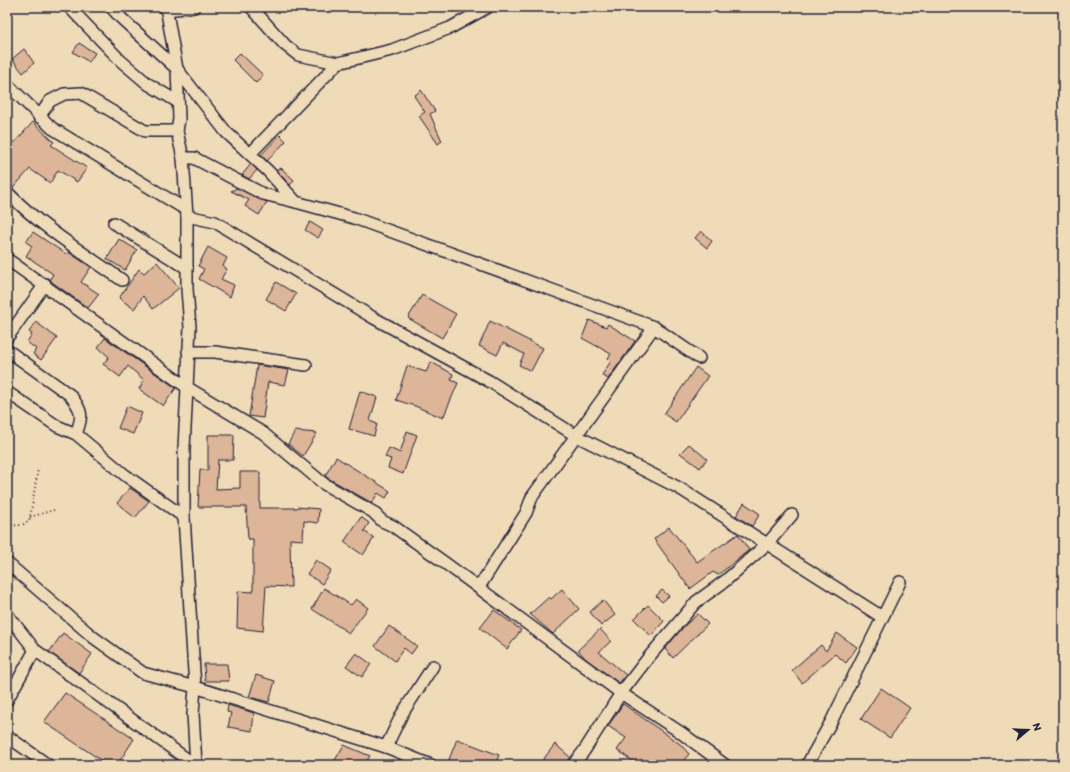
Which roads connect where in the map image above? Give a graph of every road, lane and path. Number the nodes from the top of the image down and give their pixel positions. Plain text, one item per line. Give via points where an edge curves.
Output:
1 (70, 7) edge
2 (111, 7) edge
3 (194, 7) edge
4 (252, 7) edge
5 (488, 7) edge
6 (166, 8) edge
7 (338, 63) junction
8 (177, 69) junction
9 (7, 84) edge
10 (178, 102) junction
11 (39, 117) junction
12 (177, 131) junction
13 (250, 154) junction
14 (183, 158) junction
15 (7, 192) edge
16 (296, 202) junction
17 (186, 212) junction
18 (114, 223) dead end
19 (7, 259) edge
20 (187, 268) junction
21 (122, 280) dead end
22 (45, 284) junction
23 (654, 327) junction
24 (7, 338) edge
25 (7, 350) edge
26 (188, 352) junction
27 (699, 358) dead end
28 (306, 365) dead end
29 (188, 388) junction
30 (7, 392) edge
31 (76, 434) junction
32 (575, 436) junction
33 (38, 469) dead end
34 (54, 510) dead end
35 (792, 515) dead end
36 (184, 516) junction
37 (30, 518) junction
38 (7, 525) edge
39 (768, 543) junction
40 (7, 563) edge
41 (900, 582) dead end
42 (478, 587) junction
43 (7, 614) edge
44 (882, 617) junction
45 (35, 650) junction
46 (433, 666) dead end
47 (195, 687) junction
48 (621, 693) junction
49 (7, 700) edge
50 (7, 736) edge
51 (386, 747) junction
52 (48, 765) edge
53 (195, 765) edge
54 (431, 765) edge
55 (573, 765) edge
56 (725, 765) edge
57 (807, 765) edge

1 - 10 street via 121,61 148,84
2 - 8 street
3 - 6 street
4 - 7 street via 285,45 298,55
5 - 7 street via 450,28 392,50
6 - 8 street
7 - 13 street
8 - 10 street
8 - 13 street via 226,132
9 - 11 street
10 - 12 street
11 - 12 street via 50,101 64,94 81,93 145,130
11 - 17 street via 52,128
12 - 14 street
13 - 16 street
14 - 16 street via 194,158 263,194
14 - 17 street
15 - 21 street via 70,244
16 - 23 street via 354,218
17 - 20 street
17 - 32 street via 215,222 372,317 489,381
18 - 20 street
19 - 22 street
20 - 26 street via 190,327
22 - 24 street
22 - 29 street
23 - 27 street
23 - 32 street
25 - 31 street via 70,395 81,413
26 - 28 street via 215,352
26 - 29 street
29 - 36 street via 184,448
29 - 42 street via 263,433 324,484 373,512 382,521 393,526
30 - 31 street via 57,426
31 - 36 street via 125,475
32 - 39 street via 679,488
32 - 42 street via 532,497 526,513
33 - 37 path
34 - 37 path
35 - 39 street
36 - 47 street
37 - 38 path via 21,525
39 - 44 street
39 - 48 street via 725,581 696,602
40 - 47 street via 93,637 143,673
41 - 44 street
42 - 48 street
43 - 45 street
44 - 57 street
45 - 49 street
45 - 53 street
46 - 51 street via 402,714
47 - 51 street
47 - 53 street
48 - 55 street
48 - 56 street
50 - 52 street
51 - 54 street

